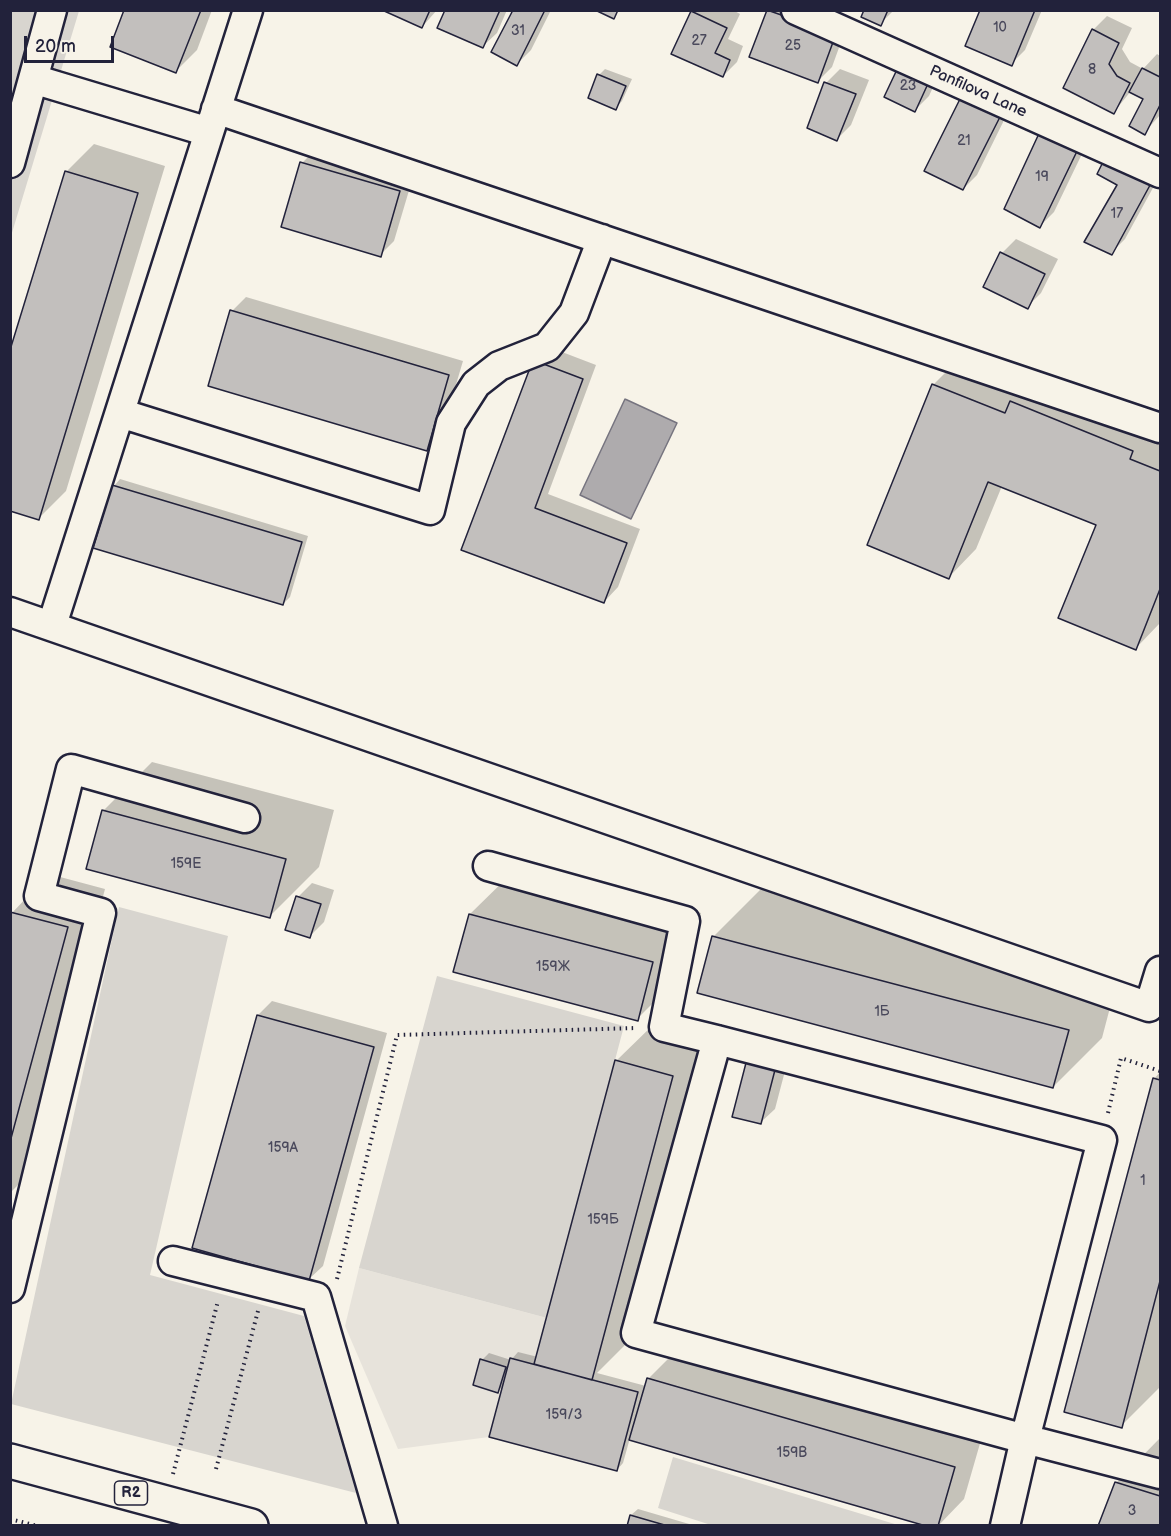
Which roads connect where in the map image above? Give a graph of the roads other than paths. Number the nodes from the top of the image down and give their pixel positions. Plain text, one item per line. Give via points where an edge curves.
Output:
1 (52, 10) edge
2 (248, 10) edge
3 (796, 10) edge
4 (33, 79) junction
5 (213, 121) junction
6 (10, 163) edge
7 (1161, 173) edge
8 (602, 239) junction
9 (120, 413) junction
10 (1161, 428) edge
11 (10, 612) edge
12 (52, 626) junction
13 (245, 818) dead end
14 (488, 866) dead end
15 (1161, 971) edge
16 (717, 1040) junction
17 (173, 1261) dead end
18 (10, 1288) edge
19 (1025, 1439) junction
20 (10, 1461) edge
21 (1161, 1474) edge
22 (251, 1526) edge
23 (383, 1526) edge
24 (1005, 1526) edge

1 - 4 street
2 - 5 street
3 - 7 street, Panfilova Lane
4 - 5 street
4 - 6 street
5 - 8 street
5 - 9 street
8 - 9 street via 574,313 547,347 499,366 476,384 451,423 430,510
8 - 10 street
9 - 12 street
11 - 12 street
12 - 15 street via 1149,1006
13 - 18 street via 71,769 39,896 101,913
14 - 16 street via 685,921 664,1027
16 - 19 street via 1102,1140
16 - 19 street via 636,1333
17 - 23 street via 316,1297
19 - 21 street
19 - 24 street
20 - 22 main road, R2

